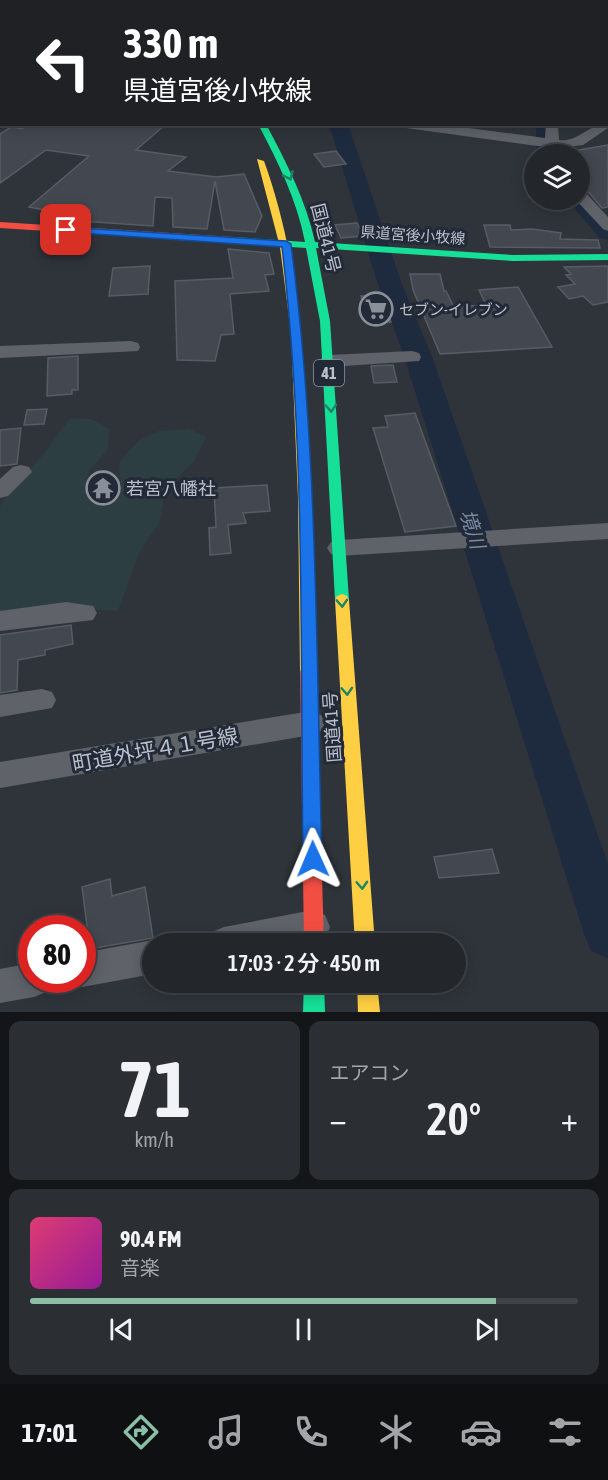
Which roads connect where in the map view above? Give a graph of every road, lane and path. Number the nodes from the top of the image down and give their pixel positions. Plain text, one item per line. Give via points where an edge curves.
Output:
1 (263, 126) edge
2 (418, 126) edge
3 (552, 126) edge
4 (603, 126) edge
5 (524, 144) edge
6 (551, 144) edge
7 (571, 144) edge
8 (253, 145) dead end
9 (590, 206) edge
10 (0, 225) edge
11 (608, 226) edge
12 (286, 244) junction
13 (312, 245) junction
14 (608, 257) edge
15 (131, 347) dead end
16 (0, 352) edge
17 (412, 357) dead end
18 (329, 361) junction
19 (0, 473) edge
20 (0, 491) edge
21 (608, 531) edge
22 (339, 548) junction
23 (84, 613) dead end
24 (0, 621) edge
25 (42, 700) dead end
26 (0, 706) edge
27 (311, 723) junction
28 (0, 775) edge
29 (314, 933) edge
30 (364, 933) edge
31 (142, 959) edge
32 (96, 967) edge
33 (18, 983) edge
34 (0, 986) edge
35 (314, 993) edge
36 (368, 993) edge
37 (315, 1012) edge
38 (369, 1012) edge

1 -> 13 main road, 国道41号 / 41 via 293,186
2 - 5 street
3 - 6 street
4 - 7 street
8 - 12 main road, 国道41号 / 41 via 272,192
9 - 11 street
10 - 12 main road, 県道宮後小牧線
12 - 13 main road, 県道宮後小牧線
12 - 27 main road, 国道41号 / 41 via 296,321 304,451
13 - 14 main road, 県道宮後小牧線 via 513,258
13 - 18 main road, 国道41号 / 41
15 - 16 street
17 - 18 street
18 -> 22 main road, 国道41号 / 41
19 - 20 street via 21,472
21 - 22 street
22 -> 30 main road, 国道41号 / 41
23 - 24 street
25 - 26 street
27 - 28 street, 町道外坪４１号線
27 - 29 main road, 国道41号 / 41
31 - 32 street
33 - 34 street
35 - 37 main road
36 - 38 main road

